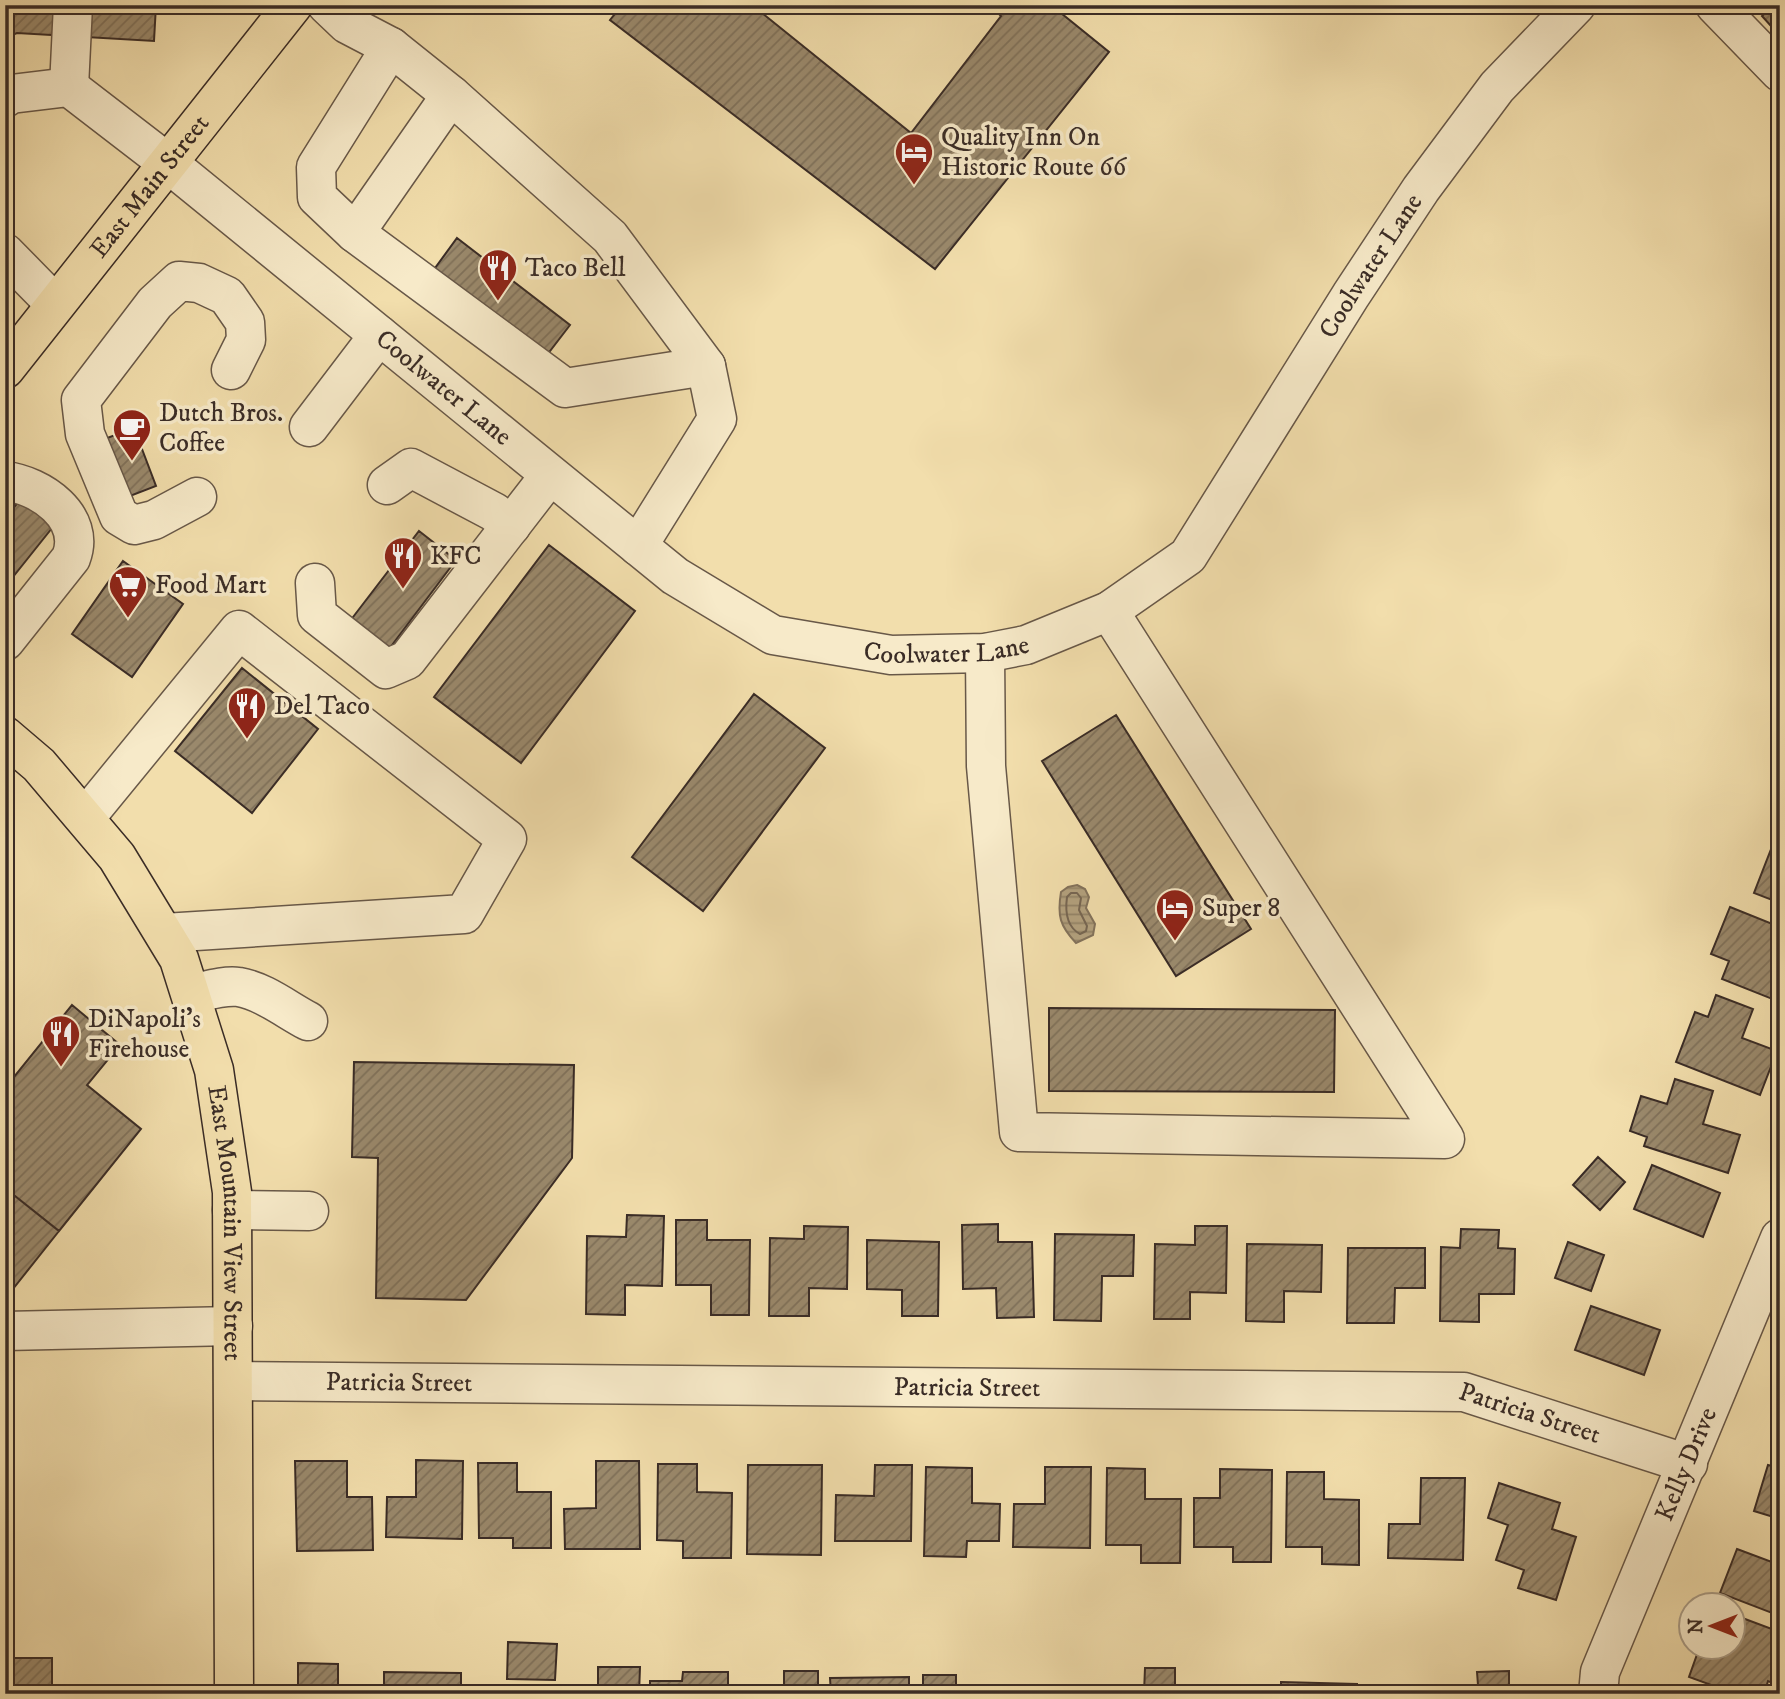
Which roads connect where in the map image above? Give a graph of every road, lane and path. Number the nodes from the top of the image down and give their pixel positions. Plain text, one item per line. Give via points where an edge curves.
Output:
1 (73, 5) edge
2 (293, 5) edge
3 (327, 5) edge
4 (359, 5) edge
5 (1576, 5) edge
6 (1715, 5) edge
7 (391, 47) junction
8 (1780, 72) edge
9 (69, 87) junction
10 (450, 95) junction
11 (5, 98) edge
12 (169, 164) junction
13 (355, 233) junction
14 (5, 253) edge
15 (55, 304) junction
16 (379, 335) junction
17 (706, 366) junction
18 (5, 369) edge
19 (231, 370) dead end
20 (309, 427) dead end
21 (550, 475) junction
22 (5, 481) edge
23 (387, 485) dead end
24 (197, 497) dead end
25 (511, 526) junction
26 (638, 546) junction
27 (315, 583) dead end
28 (1110, 611) junction
29 (5, 641) edge
30 (985, 653) junction
31 (5, 736) edge
32 (85, 818) junction
33 (164, 933) junction
34 (191, 994) junction
35 (308, 1021) dead end
36 (232, 1210) junction
37 (309, 1211) dead end
38 (1780, 1238) edge
39 (233, 1326) junction
40 (5, 1331) edge
41 (235, 1381) junction
42 (1688, 1464) junction
43 (234, 1694) edge
44 (1598, 1694) edge

1 - 9 street
2 - 12 main road, East Main Street
3 - 7 street via 347,24
4 - 7 street
5 - 28 street, Coolwater Lane via 1497,87 1421,189 1188,556
6 - 8 street
7 - 10 street
7 - 13 street via 316,167 317,197
9 - 11 street
9 - 12 street, Coolwater Lane
10 - 13 street
10 - 17 street via 610,237
12 - 15 main road, East Main Street
12 - 16 street, Coolwater Lane
13 - 17 street via 565,388
14 - 15 street
15 - 18 main road, East Main Street
16 - 20 street
16 - 21 street, Coolwater Lane
17 - 26 street via 717,419
19 - 24 street via 226,327 208,311 186,307 85,434 119,516 134,525 154,520
21 - 25 street
21 - 26 street, Coolwater Lane
22 - 29 street via 23,483 49,498 66,515 75,547
23 - 25 street via 411,468 494,512
25 - 27 street via 407,660 386,669 317,615
26 - 30 street, Coolwater Lane via 675,576 773,635 891,655
28 - 30 street, Coolwater Lane via 1026,645
28 - 30 street via 1445,1139 1019,1132 986,766
31 - 32 main road, East Mountain View Street via 39,765
32 - 33 main road, East Mountain View Street via 117,858
32 - 33 street via 239,630 507,839 464,914
33 - 34 main road, East Mountain View Street
34 - 35 street via 241,988
34 - 36 main road, East Mountain View Street via 214,1070
36 - 37 street
36 - 39 main road, East Mountain View Street
38 - 42 street, Kelly Drive
39 - 40 street
39 - 41 main road, East Mountain View Street
41 - 42 street, Patricia Street via 1464,1392
41 - 43 main road, East Mountain View Street
42 - 44 street, Kelly Drive via 1600,1672

